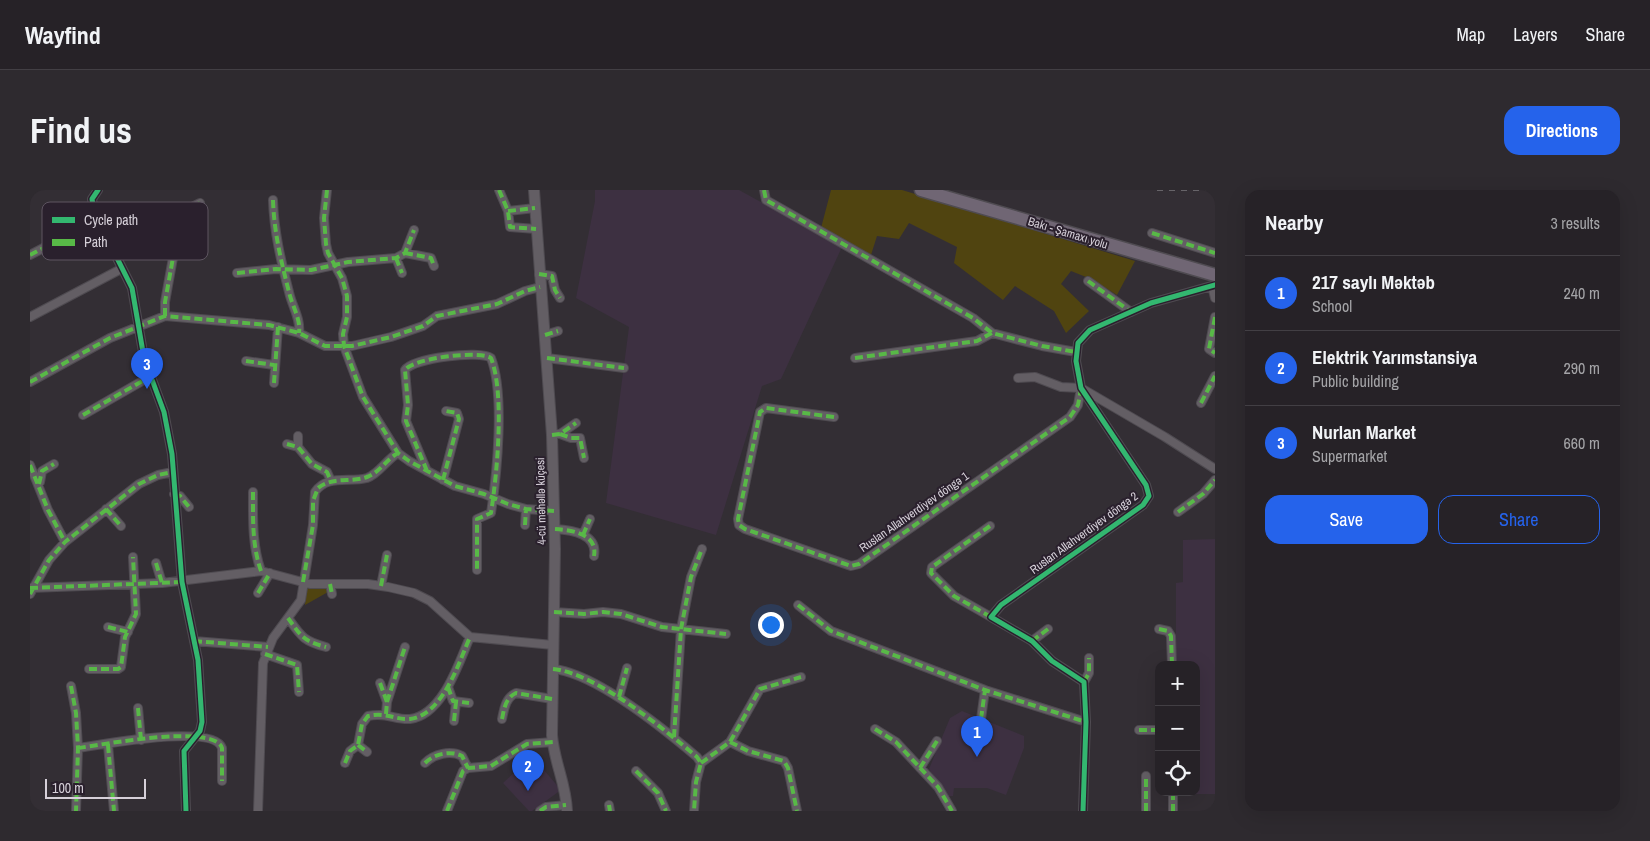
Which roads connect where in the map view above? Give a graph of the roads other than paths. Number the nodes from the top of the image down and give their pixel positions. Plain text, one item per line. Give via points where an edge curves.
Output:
1 (327, 190) edge
2 (499, 190) edge
3 (534, 190) edge
4 (764, 190) edge
5 (921, 190) edge
6 (954, 190) edge
7 (273, 200) dead end
8 (535, 208) junction
9 (508, 211) junction
10 (414, 230) dead end
11 (536, 230) junction
12 (1152, 233) dead end
13 (42, 249) edge
14 (405, 253) junction
15 (1215, 253) edge
16 (30, 255) edge
17 (396, 258) junction
18 (117, 260) edge
19 (173, 260) edge
20 (336, 265) junction
21 (434, 266) dead end
22 (1215, 267) edge
23 (121, 269) junction
24 (283, 269) junction
25 (237, 273) dead end
26 (402, 273) dead end
27 (539, 274) junction
28 (1088, 281) dead end
29 (1214, 282) edge
30 (540, 287) junction
31 (560, 298) dead end
32 (1215, 298) edge
33 (1131, 312) junction
34 (164, 316) junction
35 (30, 317) edge
36 (1215, 317) edge
37 (140, 326) junction
38 (278, 327) junction
39 (558, 331) dead end
40 (992, 333) junction
41 (299, 334) junction
42 (545, 335) junction
43 (344, 346) junction
44 (1076, 352) junction
45 (1215, 353) edge
46 (547, 358) junction
47 (855, 358) dead end
48 (246, 360) dead end
49 (274, 365) junction
50 (624, 368) dead end
51 (151, 376) junction
52 (1215, 376) edge
53 (1018, 378) dead end
54 (30, 382) edge
55 (274, 383) dead end
56 (1081, 388) junction
57 (1201, 403) dead end
58 (446, 411) dead end
59 (83, 415) dead end
60 (834, 418) dead end
61 (576, 423) dead end
62 (556, 434) junction
63 (298, 436) dead end
64 (287, 444) dead end
65 (298, 446) junction
66 (398, 453) junction
67 (584, 458) dead end
68 (54, 464) dead end
69 (30, 465) edge
70 (1215, 469) edge
71 (427, 471) junction
72 (173, 472) junction
73 (443, 480) junction
74 (1215, 480) edge
75 (331, 481) junction
76 (39, 484) junction
77 (253, 492) dead end
78 (174, 494) junction
79 (493, 498) junction
80 (189, 507) dead end
81 (106, 509) junction
82 (526, 509) junction
83 (554, 511) junction
84 (1178, 512) dead end
85 (590, 519) dead end
86 (525, 525) dead end
87 (122, 526) dead end
88 (990, 526) dead end
89 (555, 529) junction
90 (583, 535) junction
91 (65, 542) junction
92 (702, 548) dead end
93 (388, 555) dead end
94 (594, 556) dead end
95 (133, 557) dead end
96 (156, 563) dead end
97 (477, 570) dead end
98 (261, 571) junction
99 (270, 573) junction
100 (182, 582) junction
101 (303, 582) junction
102 (162, 584) junction
103 (330, 584) junction
104 (136, 585) junction
105 (381, 586) junction
106 (31, 590) edge
107 (258, 593) dead end
108 (332, 594) dead end
109 (798, 605) dead end
110 (554, 612) junction
111 (991, 617) junction
112 (288, 618) junction
113 (108, 627) dead end
114 (681, 629) junction
115 (1048, 629) dead end
116 (1159, 630) dead end
117 (128, 632) junction
118 (726, 634) dead end
119 (470, 637) junction
120 (194, 641) junction
121 (1032, 641) junction
122 (553, 645) junction
123 (326, 647) dead end
124 (405, 647) dead end
125 (266, 651) junction
126 (1089, 658) dead end
127 (1172, 661) edge
128 (627, 668) dead end
129 (89, 669) dead end
130 (553, 669) junction
131 (801, 677) dead end
132 (1084, 682) junction
133 (380, 683) dead end
134 (71, 686) dead end
135 (448, 686) junction
136 (985, 690) junction
137 (299, 692) dead end
138 (619, 697) junction
139 (552, 699) junction
140 (387, 702) junction
141 (456, 702) junction
142 (469, 703) dead end
143 (138, 708) dead end
144 (386, 714) junction
145 (981, 719) dead end
146 (502, 720) dead end
147 (454, 721) dead end
148 (1086, 722) junction
149 (875, 729) dead end
150 (1139, 730) dead end
151 (1155, 730) edge
152 (195, 737) junction
153 (674, 738) junction
154 (141, 740) junction
155 (937, 741) dead end
156 (553, 742) junction
157 (730, 742) junction
158 (108, 745) junction
159 (358, 745) junction
160 (78, 748) junction
161 (367, 752) dead end
162 (701, 762) junction
163 (345, 763) dead end
164 (425, 763) dead end
165 (468, 768) junction
166 (920, 768) junction
167 (636, 771) dead end
168 (1146, 776) dead end
169 (222, 781) dead end
170 (1173, 796) edge
171 (566, 808) edge
172 (76, 811) edge
173 (114, 811) edge
174 (186, 811) edge
175 (258, 811) edge
176 (447, 811) edge
177 (540, 811) edge
178 (666, 811) edge
179 (694, 811) edge
180 (797, 811) edge
181 (952, 811) edge
182 (1083, 811) edge
183 (1146, 811) edge
184 (1173, 811) edge

1 - 20 street via 326,244
2 - 9 street
3 - 8 street, 4-cü məhəllə küçesi
4 - 40 street via 766,200 973,318
5 - 29 highway, Bakı - Şamaxı yolu
6 - 22 highway, Bakı - Şamaxı yolu
7 - 24 street via 274,228
8 - 9 street
8 - 11 street, 4-cü məhəllə küçesi
9 - 11 street via 510,227
10 - 14 street
11 - 27 street, 4-cü məhəllə küçesi
12 - 15 street
13 - 16 street
14 - 17 street
14 - 21 street via 431,258
17 - 20 street
17 - 26 street
18 - 23 street
19 - 34 street
20 - 24 street via 311,270
20 - 43 street via 347,296
23 - 35 street
23 - 37 street via 132,288
24 - 25 street
24 - 41 street via 299,321
27 - 30 street, 4-cü məhəllə küçesi
27 - 31 street via 552,276
28 - 33 street
29 - 32 street
29 - 33 street
30 - 42 street, 4-cü məhəllə küçesi
30 - 43 street via 496,304 437,316 423,326 391,337
33 - 44 street via 1090,330 1080,338
34 - 37 street
34 - 38 street
36 - 45 street via 1209,349
37 - 51 street via 144,358
37 - 54 street via 102,342
38 - 41 street
38 - 49 street
39 - 42 street
40 - 44 street
40 - 47 street via 977,341
41 - 43 street via 325,346
42 - 46 street, 4-cü məhəllə küçesi
43 - 66 street via 363,397
44 - 56 street, Ruslan Allahverdiyev döngə 2
46 - 50 street
46 - 62 street, 4-cü məhəllə küçesi
48 - 49 street
49 - 55 street
51 - 59 street
51 - 72 street via 164,412
52 - 57 street
53 - 56 street via 1034,377 1061,387
56 - 60 street, Ruslan Allahverdiyev döngə 1 via 1078,405 1070,417 859,564 851,566 739,525 760,412 766,408
56 - 70 street
56 - 111 street, Ruslan Allahverdiyev döngə 2 via 1146,485 1149,496 1143,505 1001,605
58 - 73 street via 458,413 459,419
61 - 62 street
62 - 67 street via 580,438
62 - 83 street, 4-cü məhəllə küçesi
63 - 65 street
64 - 65 street
65 - 75 street via 312,464 328,472
66 - 71 street
66 - 75 street via 369,477
68 - 76 street via 42,471
69 - 76 street
71 - 73 street
71 - 79 street via 406,421 405,370 412,364 486,354 494,363 497,386 498,456
72 - 78 street
72 - 81 street via 147,480
73 - 79 street
74 - 84 street via 1203,494
75 - 101 street via 322,484 315,492
76 - 91 street
77 - 98 street via 253,538
78 - 80 street
78 - 100 street
79 - 82 street
79 - 97 street via 491,513 478,519
81 - 87 street
81 - 91 street
82 - 83 street
82 - 86 street
83 - 89 street, 4-cü məhəllə küçesi
85 - 90 street
88 - 111 street via 932,567 931,573 954,596
89 - 90 street via 570,529
89 - 110 street, 4-cü məhəllə küçesi
90 - 94 street via 595,546
91 - 106 street via 49,560
92 - 114 street via 691,577
93 - 105 street
95 - 104 street
96 - 102 street
98 - 99 street
98 - 100 street
99 - 101 street
99 - 107 street
100 - 102 street
100 - 120 street
101 - 103 street
101 - 112 street via 300,602
102 - 104 street
103 - 105 street
103 - 108 street
104 - 106 street
104 - 117 street via 136,614
105 - 119 street via 422,597 441,609
109 - 136 street via 830,632
110 - 114 street via 603,612
110 - 122 street, 4-cü məhəllə küçesi
111 - 121 street
112 - 123 street via 302,638
112 - 125 street
113 - 117 street
114 - 118 street
114 - 153 street
115 - 121 street
116 - 127 street via 1168,631 1171,636
117 - 129 street via 121,667
119 - 122 street
119 - 135 street
120 - 125 street
120 - 152 street via 202,722
121 - 132 street via 1052,661
122 - 130 street, 4-cü məhəllə küçesi
124 - 140 street
125 - 137 street via 297,665
125 - 175 street
126 - 132 street via 1089,673
128 - 138 street
130 - 138 street via 568,672
130 - 139 street, 4-cü məhəllə küçesi
131 - 157 street via 760,689
132 - 148 street
133 - 140 street
134 - 160 street
135 - 141 street
135 - 144 street via 431,708 418,717 400,718
136 - 145 street
136 - 148 street
138 - 153 street
139 - 146 street via 511,695
139 - 156 street, 4-cü məhəllə küçesi
140 - 144 street
141 - 142 street
141 - 147 street
143 - 154 street
144 - 159 street via 364,719
148 - 182 street
149 - 166 street via 893,738
150 - 151 street
152 - 154 street via 179,735
152 - 169 street via 222,745
152 - 174 street via 184,751
153 - 162 street
154 - 158 street
155 - 166 street
156 - 165 street via 526,744 491,766
156 - 171 street, 4-cü məhəllə küçesi via 565,784
157 - 162 street
157 - 180 street via 784,761
158 - 160 street
158 - 173 street
159 - 161 street
159 - 163 street via 350,751
160 - 172 street
162 - 179 street
164 - 165 street via 436,755 454,753 462,756
165 - 176 street via 459,777
166 - 181 street via 938,787
167 - 178 street via 658,793
168 - 183 street
170 - 184 street
171 - 177 street via 546,807

